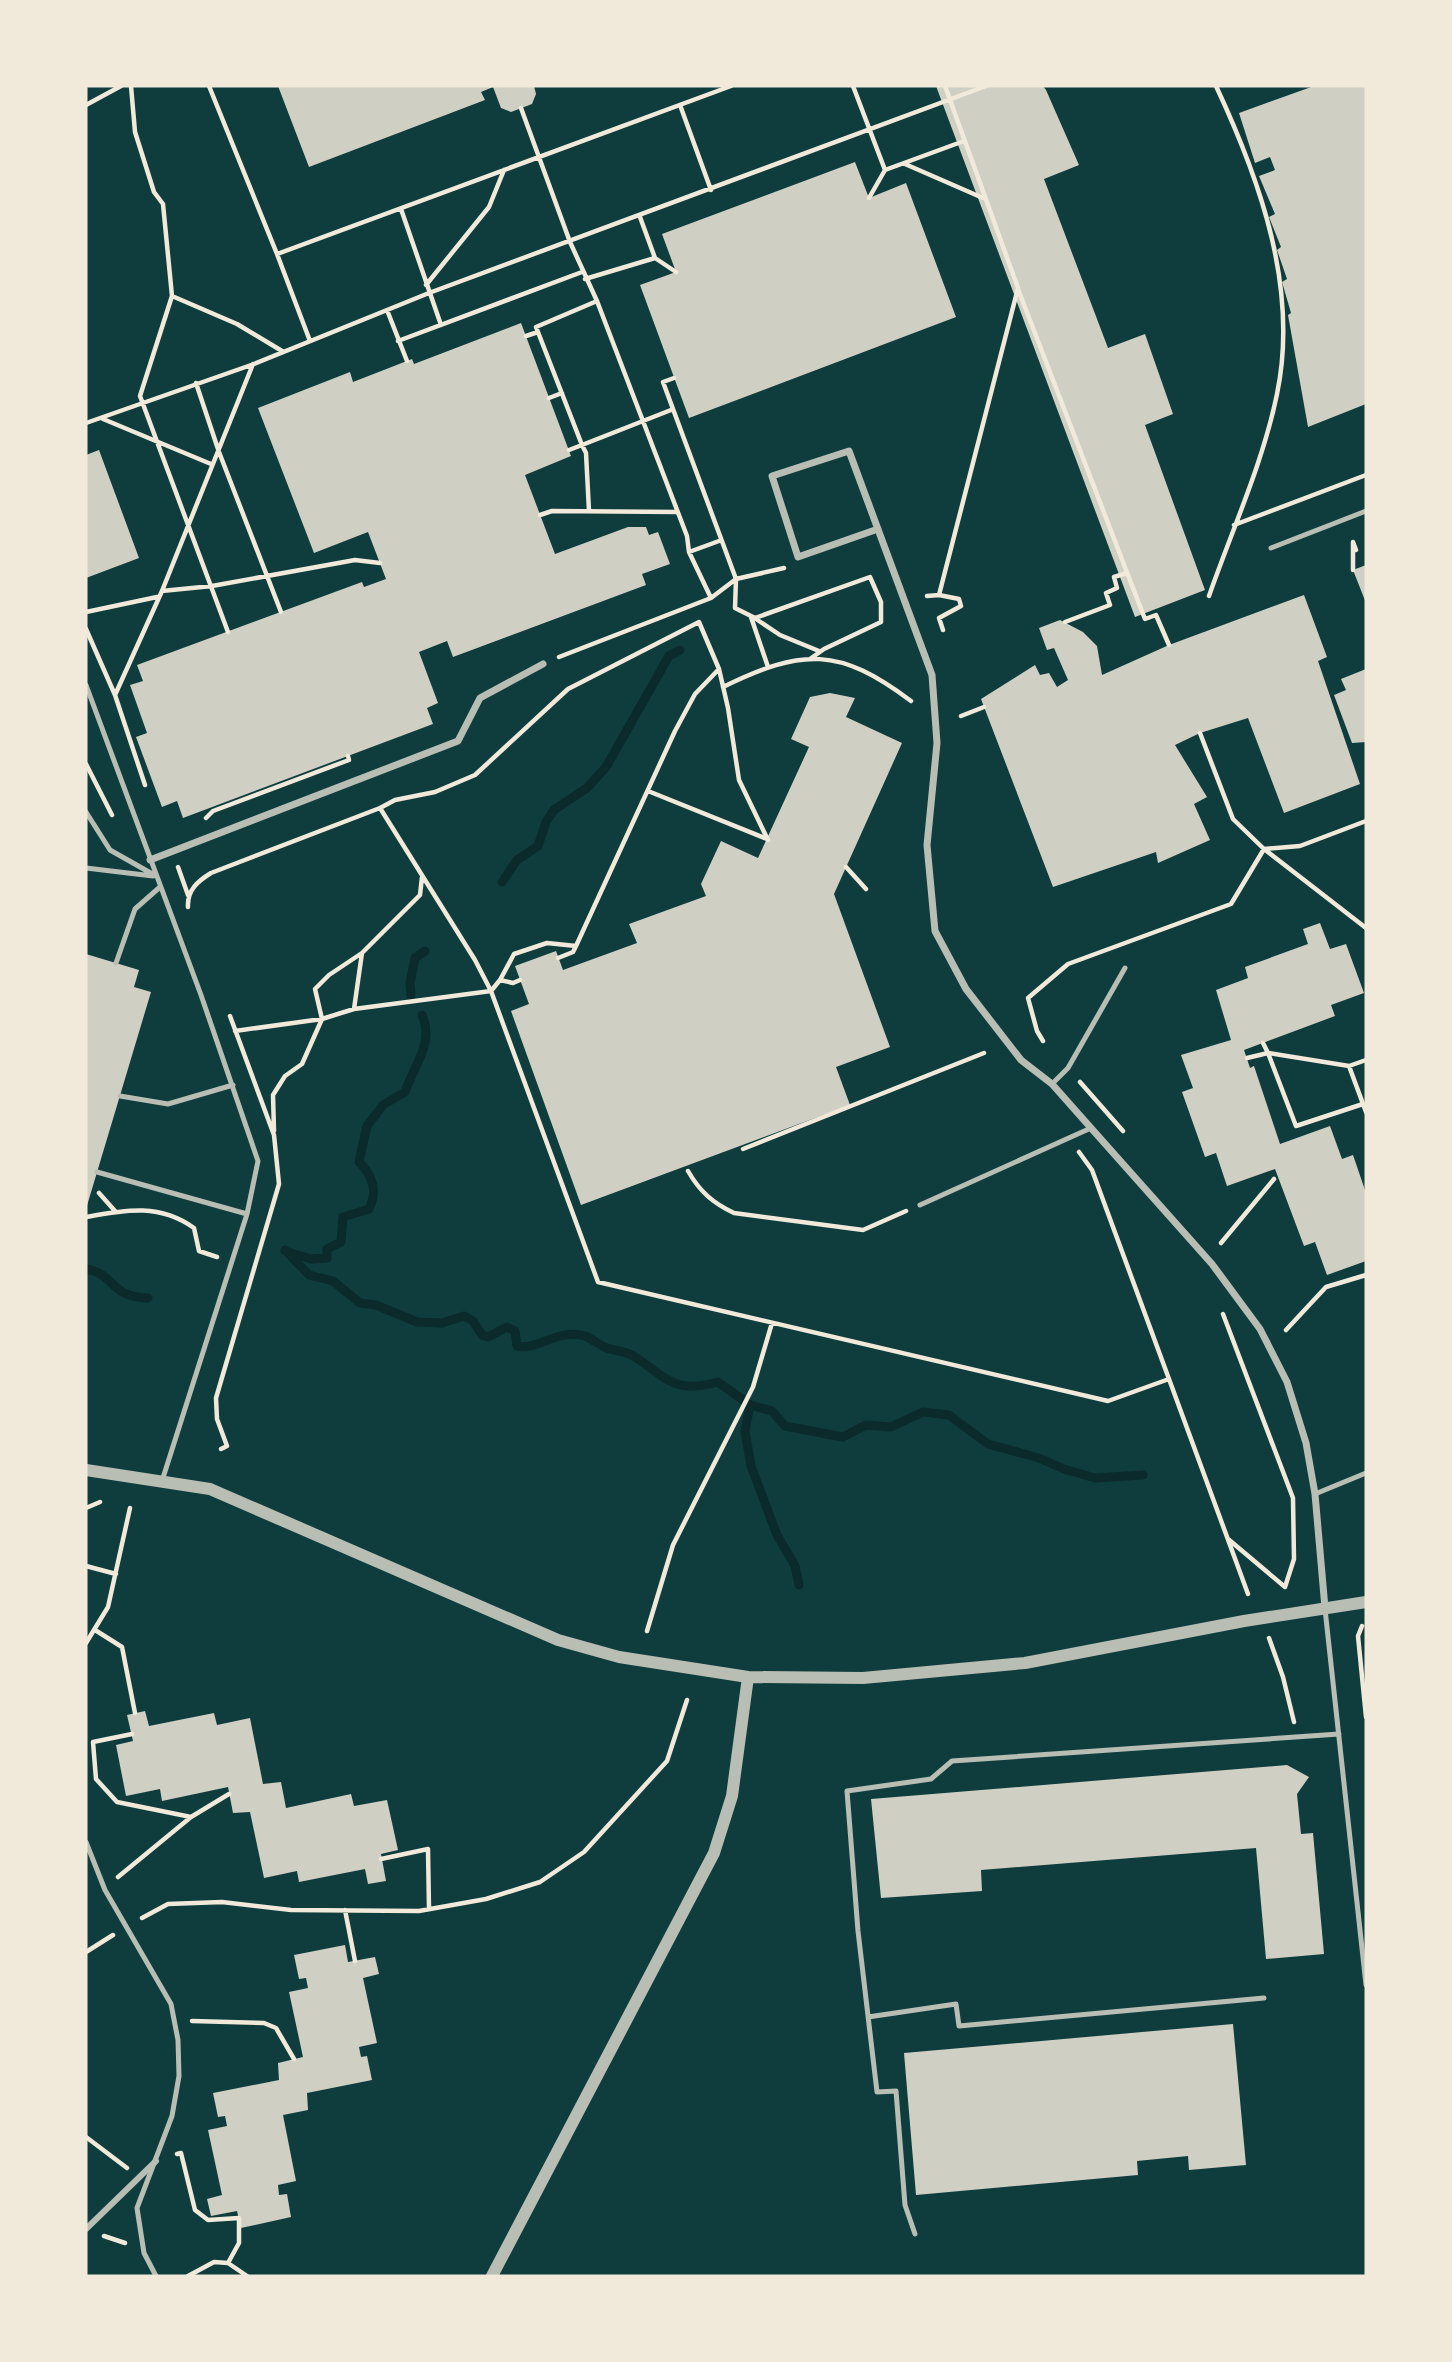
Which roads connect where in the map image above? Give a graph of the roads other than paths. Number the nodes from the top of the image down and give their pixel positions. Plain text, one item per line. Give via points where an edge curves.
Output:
1 (1366, 511) edge
2 (878, 529) junction
3 (1271, 548) dead end
4 (543, 664) road end
5 (86, 685) edge
6 (86, 812) edge
7 (150, 860) junction
8 (86, 868) edge
9 (156, 876) junction
10 (160, 887) junction
11 (116, 963) dead end
12 (1125, 968) dead end
13 (1052, 1084) junction
14 (233, 1085) junction
15 (120, 1096) dead end
16 (1091, 1128) junction
17 (97, 1172) dead end
18 (920, 1205) road end
19 (247, 1214) junction
20 (86, 1470) edge
21 (1366, 1473) edge
22 (162, 1481) junction
23 (1315, 1494) junction
24 (1366, 1602) edge
25 (1325, 1608) junction
26 (748, 1677) junction
27 (1339, 1734) junction
28 (86, 1842) edge
29 (1366, 1985) edge
30 (1264, 1998) dead end
31 (868, 2017) junction
32 (156, 2161) junction
33 (86, 2229) edge
34 (915, 2234) dead end
35 (156, 2276) edge
36 (492, 2276) edge

1 - 3 lane
2 - 2 street via 798,557 772,476 849,451
2 - 13 street via 932,675 937,722 927,845 935,931 966,989 1021,1060
4 - 7 street via 480,698 458,741
5 - 7 lane
6 - 9 lane via 110,849
7 - 9 lane
8 - 9 lane
9 - 10 lane
10 - 11 lane via 135,909
10 - 14 lane
12 - 13 lane via 1068,1068
13 - 16 street
14 - 15 lane via 168,1104
14 - 19 lane via 258,1161
16 - 18 lane
16 - 23 street via 1248,1311 1287,1382 1306,1443
17 - 19 lane
19 - 22 lane
20 - 22 street
21 - 23 lane
22 - 26 street via 209,1489 558,1640 619,1657
23 - 25 street
24 - 25 street
25 - 26 street via 1025,1663 863,1678
25 - 27 lane
26 - 36 street via 732,1796 714,1853
27 - 29 lane
27 - 31 lane via 952,1761 931,1779 847,1791
28 - 32 lane via 104,1890 171,2004 175,2021 179,2076 172,2116
30 - 31 lane via 959,2026 956,2004
31 - 34 lane via 877,2092 897,2091 905,2205
32 - 33 street
32 - 35 lane via 137,2208 144,2253

